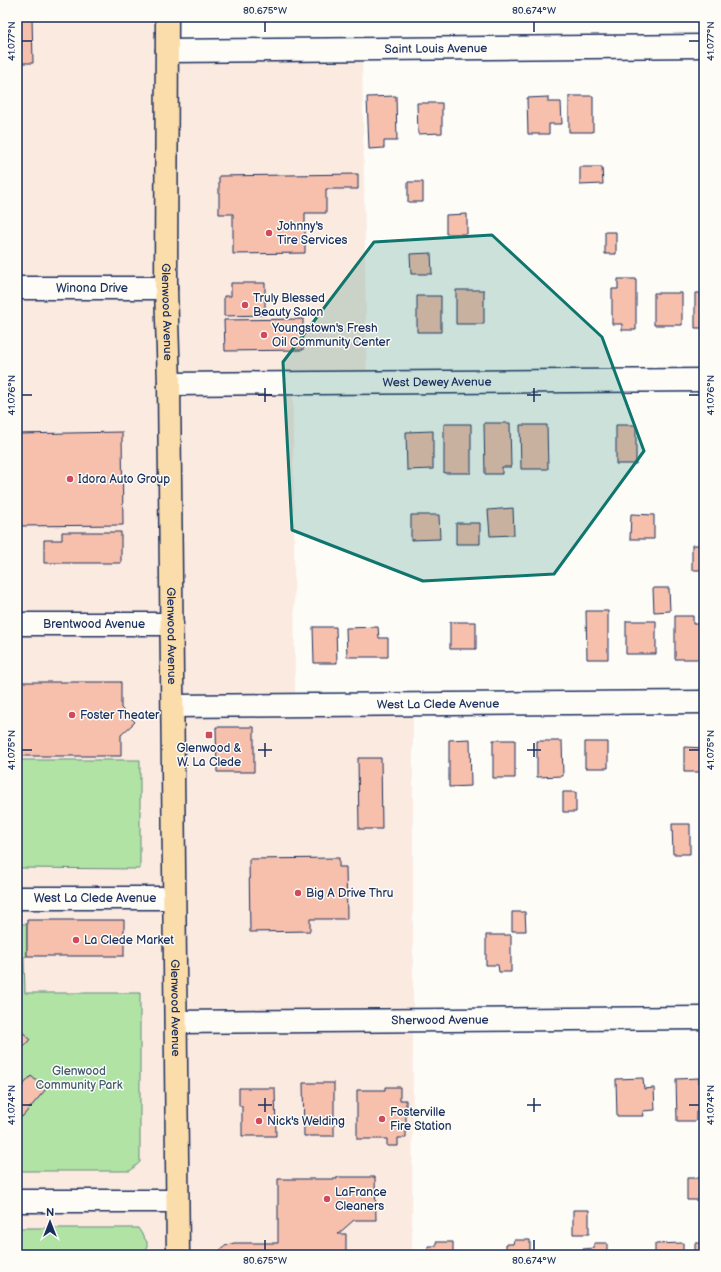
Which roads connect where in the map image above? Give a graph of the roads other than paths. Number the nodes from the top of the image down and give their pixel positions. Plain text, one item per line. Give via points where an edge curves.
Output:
1 (167, 17) edge
2 (704, 46) edge
3 (167, 51) junction
4 (17, 288) edge
5 (166, 288) junction
6 (704, 380) edge
7 (169, 384) junction
8 (17, 624) edge
9 (172, 624) junction
10 (704, 702) edge
11 (173, 706) junction
12 (17, 898) edge
13 (174, 898) junction
14 (704, 1018) edge
15 (176, 1022) junction
16 (17, 1201) edge
17 (177, 1201) junction
18 (178, 1255) edge

1 - 3 main road, Glenwood Avenue
2 - 3 street, Saint Louis Avenue
3 - 5 main road, Glenwood Avenue
4 - 5 street, Winona Drive
5 - 7 main road, Glenwood Avenue
6 - 7 street, West Dewey Avenue
7 - 9 main road, Glenwood Avenue
8 - 9 street, Brentwood Avenue
9 - 11 main road, Glenwood Avenue
10 - 11 street, West La Clede Avenue
11 - 13 main road, Glenwood Avenue
12 - 13 street, West La Clede Avenue
13 - 15 main road, Glenwood Avenue
14 - 15 street, Sherwood Avenue
15 - 17 main road, Glenwood Avenue
16 - 17 street
17 - 18 main road, Glenwood Avenue

